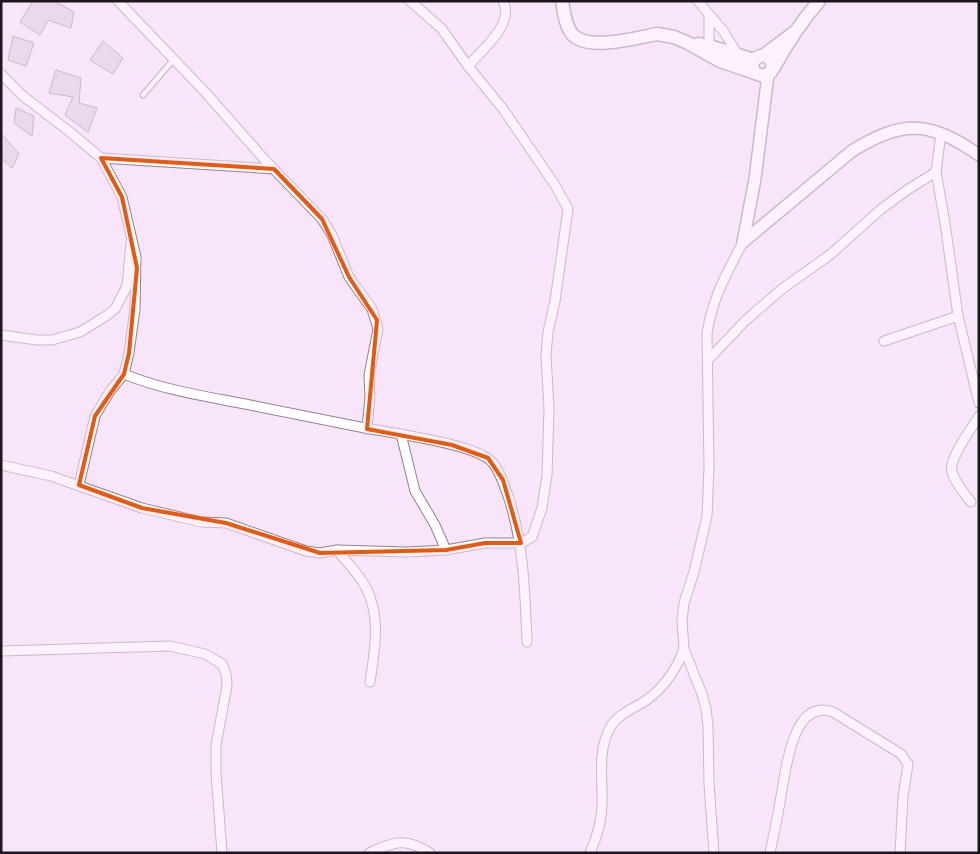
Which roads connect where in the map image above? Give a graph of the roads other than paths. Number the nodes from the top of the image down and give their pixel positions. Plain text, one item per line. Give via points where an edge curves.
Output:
1 (118, 1) edge
2 (410, 1) edge
3 (503, 1) edge
4 (562, 1) edge
5 (698, 1) edge
6 (819, 1) edge
7 (709, 14) junction
8 (688, 43) junction
9 (709, 46) junction
10 (738, 55) junction
11 (174, 59) junction
12 (468, 66) junction
13 (763, 66) junction
14 (1, 74) edge
15 (143, 95) dead end
16 (941, 133) junction
17 (976, 149) edge
18 (101, 158) junction
19 (274, 169) junction
20 (936, 172) junction
21 (132, 238) junction
22 (743, 242) junction
23 (958, 316) junction
24 (1, 335) edge
25 (884, 341) dead end
26 (708, 360) junction
27 (124, 374) junction
28 (979, 403) edge
29 (979, 416) edge
30 (367, 429) junction
31 (401, 434) junction
32 (1, 465) edge
33 (79, 485) junction
34 (971, 502) dead end
35 (521, 543) junction
36 (337, 550) junction
37 (446, 550) junction
38 (528, 642) dead end
39 (684, 649) junction
40 (1, 651) edge
41 (370, 682) dead end
42 (714, 852) edge
43 (222, 853) edge
44 (369, 853) edge
45 (430, 853) edge
46 (590, 853) edge
47 (718, 853) edge
48 (770, 853) edge
49 (900, 853) edge

1 - 11 street
2 - 12 street via 441,28
3 - 12 street via 506,18
4 - 8 main road via 569,29 580,40 595,44 657,34
5 - 7 street
6 - 13 main road
7 - 9 street
7 - 10 street
8 - 9 main road
8 - 13 main road via 720,61
9 - 10 main road
10 - 13 main road
11 - 15 lane
11 - 19 street
12 - 35 street via 518,129 556,185 568,209 546,355 549,409 546,485 537,526 530,540
13 - 22 street via 755,179
14 - 18 street via 23,96
16 - 17 street
16 - 20 street
16 - 22 street via 909,128 889,132 865,143 832,166
18 - 19 street
18 - 21 street via 122,197
19 - 30 street via 322,219 349,277 377,320 369,375
20 - 23 street
20 - 26 street via 900,195 831,254 782,289 745,321
21 - 24 street via 127,286 115,309 106,316 80,332 52,340
21 - 27 street via 136,257 136,295
22 - 26 street via 710,314
23 - 25 street
23 - 28 street
26 - 39 street via 707,516 684,603
27 - 30 street via 196,396
27 - 33 street via 96,416
29 - 34 street via 951,466 952,474
30 - 31 street
31 - 35 street via 473,451 488,458 503,480
31 - 37 street via 415,491
32 - 33 street
33 - 36 street via 142,508 201,522 226,523 306,551
35 - 37 street via 485,543
35 - 38 street
36 - 37 street
36 - 41 street via 360,578 370,598 375,631
39 - 42 street via 706,708
39 - 46 street via 678,664 658,690 612,724 602,752 602,811
40 - 43 street via 170,646 205,654 222,664 227,686 216,745
42 - 47 street
44 - 45 street via 393,842 408,842
48 - 49 street via 787,755 804,720 814,712 827,710 906,759 908,771

